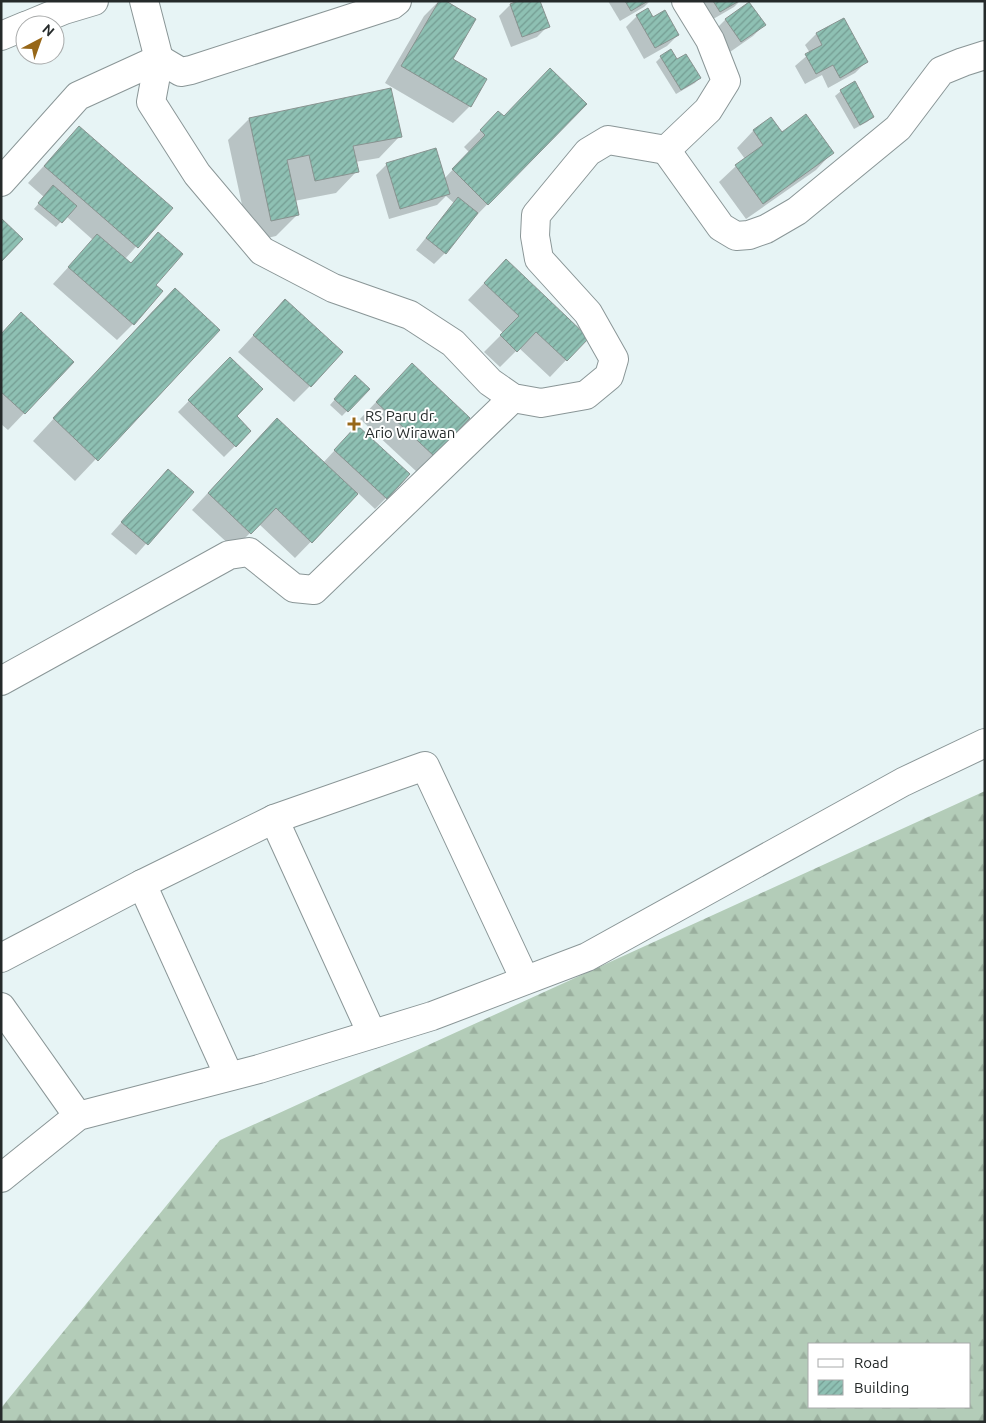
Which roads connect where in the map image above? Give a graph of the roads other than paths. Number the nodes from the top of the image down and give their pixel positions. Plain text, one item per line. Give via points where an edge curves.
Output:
1 (94, 1) edge
2 (144, 1) edge
3 (397, 1) edge
4 (686, 1) edge
5 (52, 15) edge
6 (15, 31) edge
7 (1, 36) edge
8 (985, 55) edge
9 (159, 59) junction
10 (666, 150) junction
11 (1, 182) edge
12 (513, 398) junction
13 (1, 681) edge
14 (985, 743) edge
15 (274, 820) junction
16 (142, 884) junction
17 (1, 958) edge
18 (525, 980) junction
19 (1, 1008) edge
20 (372, 1034) junction
21 (229, 1076) junction
22 (78, 1116) junction
23 (1, 1178) edge

1 - 5 street
2 - 9 street
3 - 9 street via 191,70 181,72
4 - 10 street via 710,40 726,81 708,110
6 - 7 street
8 - 10 street via 941,71 898,128 796,211 749,235 736,236 721,227
9 - 11 street via 78,96
9 - 12 street via 151,102 197,174 262,250 333,288 410,315 453,343 490,382
10 - 12 street via 608,140 588,152 536,215 539,259 588,313 614,359 609,376 586,395 541,403
12 - 13 street via 314,590 294,588 249,552 229,555
14 - 18 street via 903,782 587,957
15 - 16 street
15 - 18 street via 425,766
15 - 20 street
16 - 17 street
16 - 21 street
18 - 20 street via 432,1016
19 - 22 street
20 - 21 street
21 - 22 street
22 - 23 street

